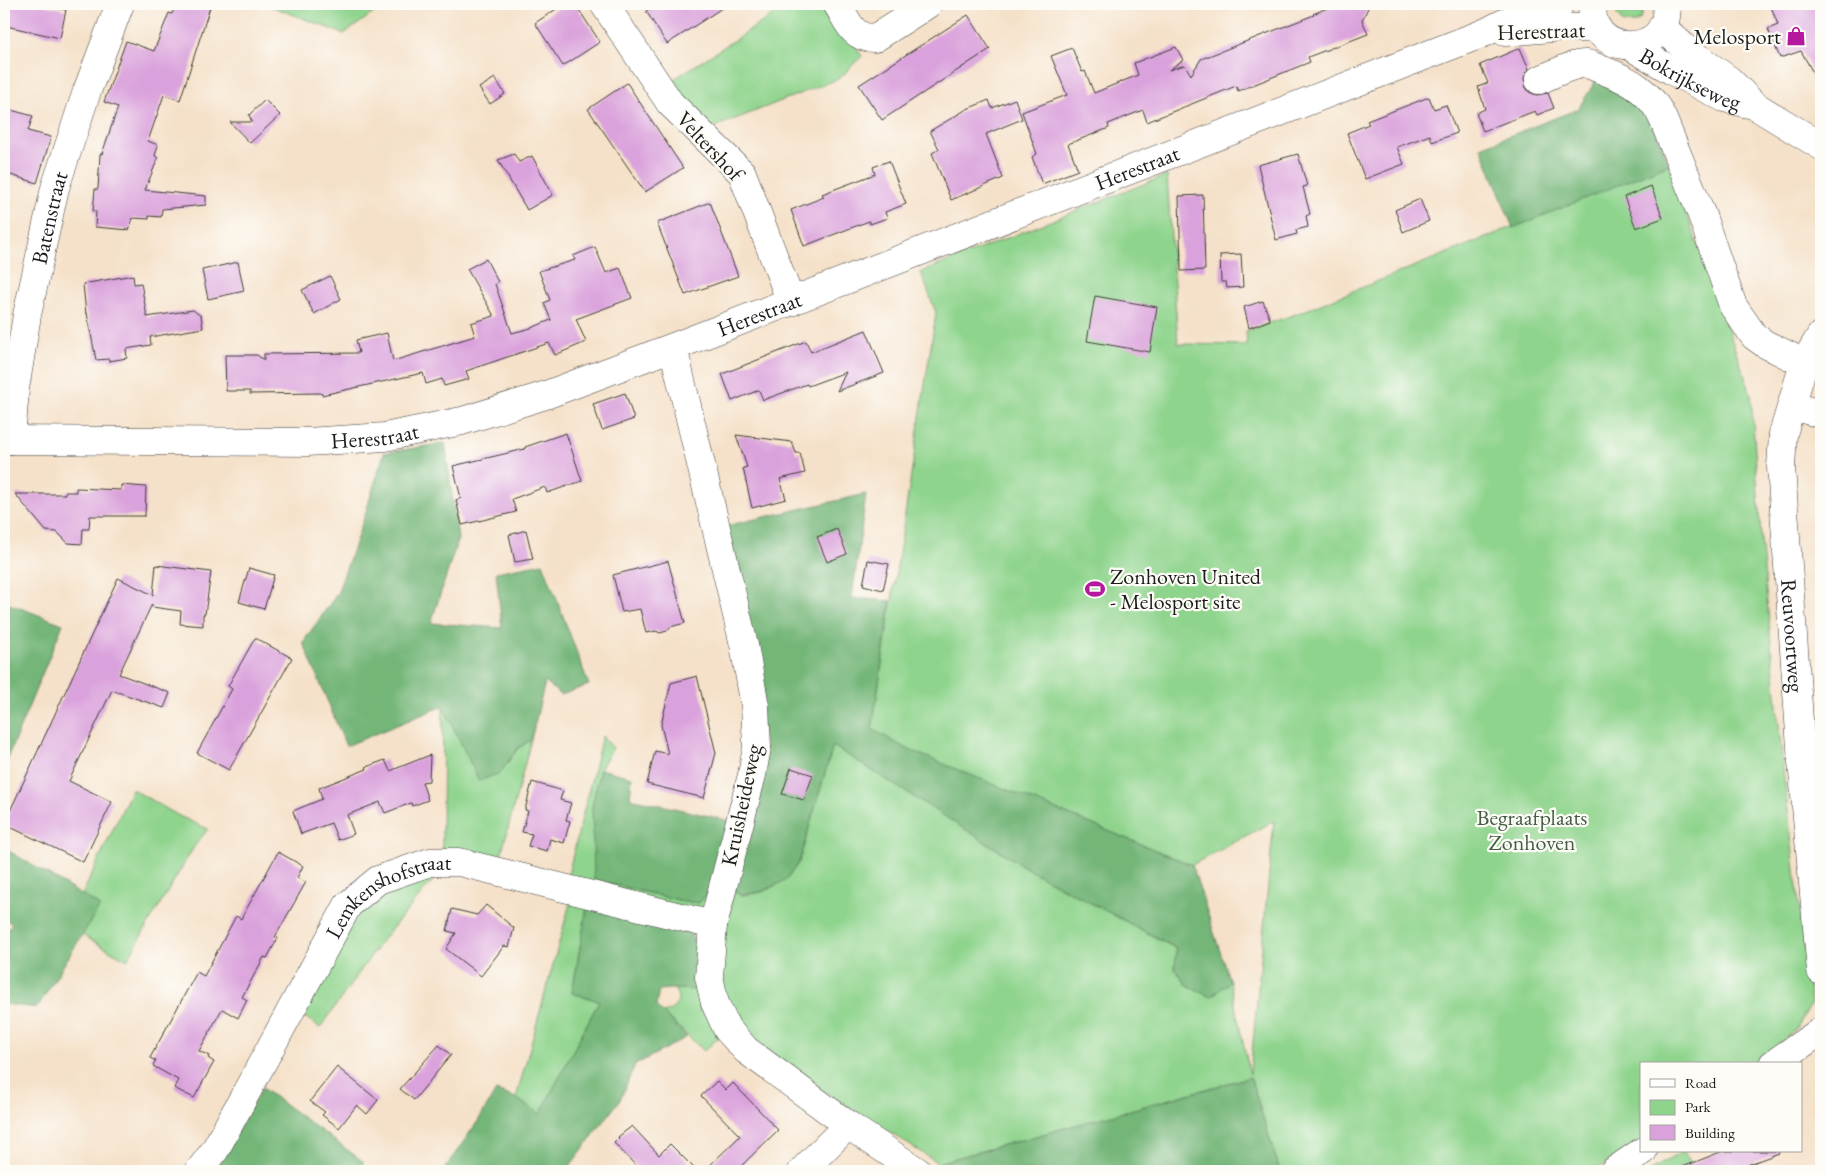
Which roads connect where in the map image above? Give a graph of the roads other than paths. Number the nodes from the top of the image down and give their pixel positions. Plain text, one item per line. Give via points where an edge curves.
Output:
1 (120, 4) edge
2 (836, 4) edge
3 (928, 4) edge
4 (1560, 4) edge
5 (608, 5) edge
6 (1666, 10) edge
7 (1596, 16) edge
8 (1484, 33) junction
9 (1630, 46) junction
10 (1539, 80) dead end
11 (1754, 106) junction
12 (1821, 146) edge
13 (791, 302) junction
14 (1821, 335) edge
15 (672, 347) junction
16 (1804, 363) junction
17 (1792, 406) junction
18 (1821, 414) edge
19 (8, 440) edge
20 (713, 925) junction
21 (1821, 971) edge
22 (1821, 1031) edge
23 (1776, 1062) edge
24 (848, 1126) junction
25 (1642, 1152) edge
26 (199, 1171) edge
27 (802, 1171) edge
28 (917, 1171) edge
29 (1614, 1171) edge

1 - 19 street, Batenstraat via 55,188 26,315
2 - 3 street via 857,36 866,39 875,38
4 - 8 street, Herestraat via 1520,16
5 - 13 street, Veltershof via 670,103 742,173
6 - 9 street via 1654,37 1643,44
6 - 11 street, Bokrijkseweg via 1687,50 1729,80
7 - 8 street, Herestraat via 1562,27
7 - 9 street, Bokrijkseweg via 1607,38
8 - 13 street, Herestraat
9 - 11 street, Bokrijkseweg via 1724,98
10 - 16 street via 1587,64 1642,89 1658,107 1701,213 1733,306 1754,336
11 - 12 street, Bokrijkseweg
13 - 15 street, Herestraat
14 - 16 street, Reuvoortweg
15 - 19 street, Herestraat via 546,395 462,421 385,437 308,442
15 - 20 street, Kruisheideweg via 744,646 755,706 757,746 752,775
16 - 17 street, Reuvoortweg
17 - 18 street
17 - 21 street, Reuvoortweg via 1783,434 1781,467
20 - 24 street, Kruisheideweg via 708,977 727,1029 746,1050
20 - 26 street, Lemkenshofstraat via 460,862 430,862 378,880 348,905 215,1150
22 - 23 street
24 - 27 street
24 - 28 street, Kruisheideweg
25 - 29 street

